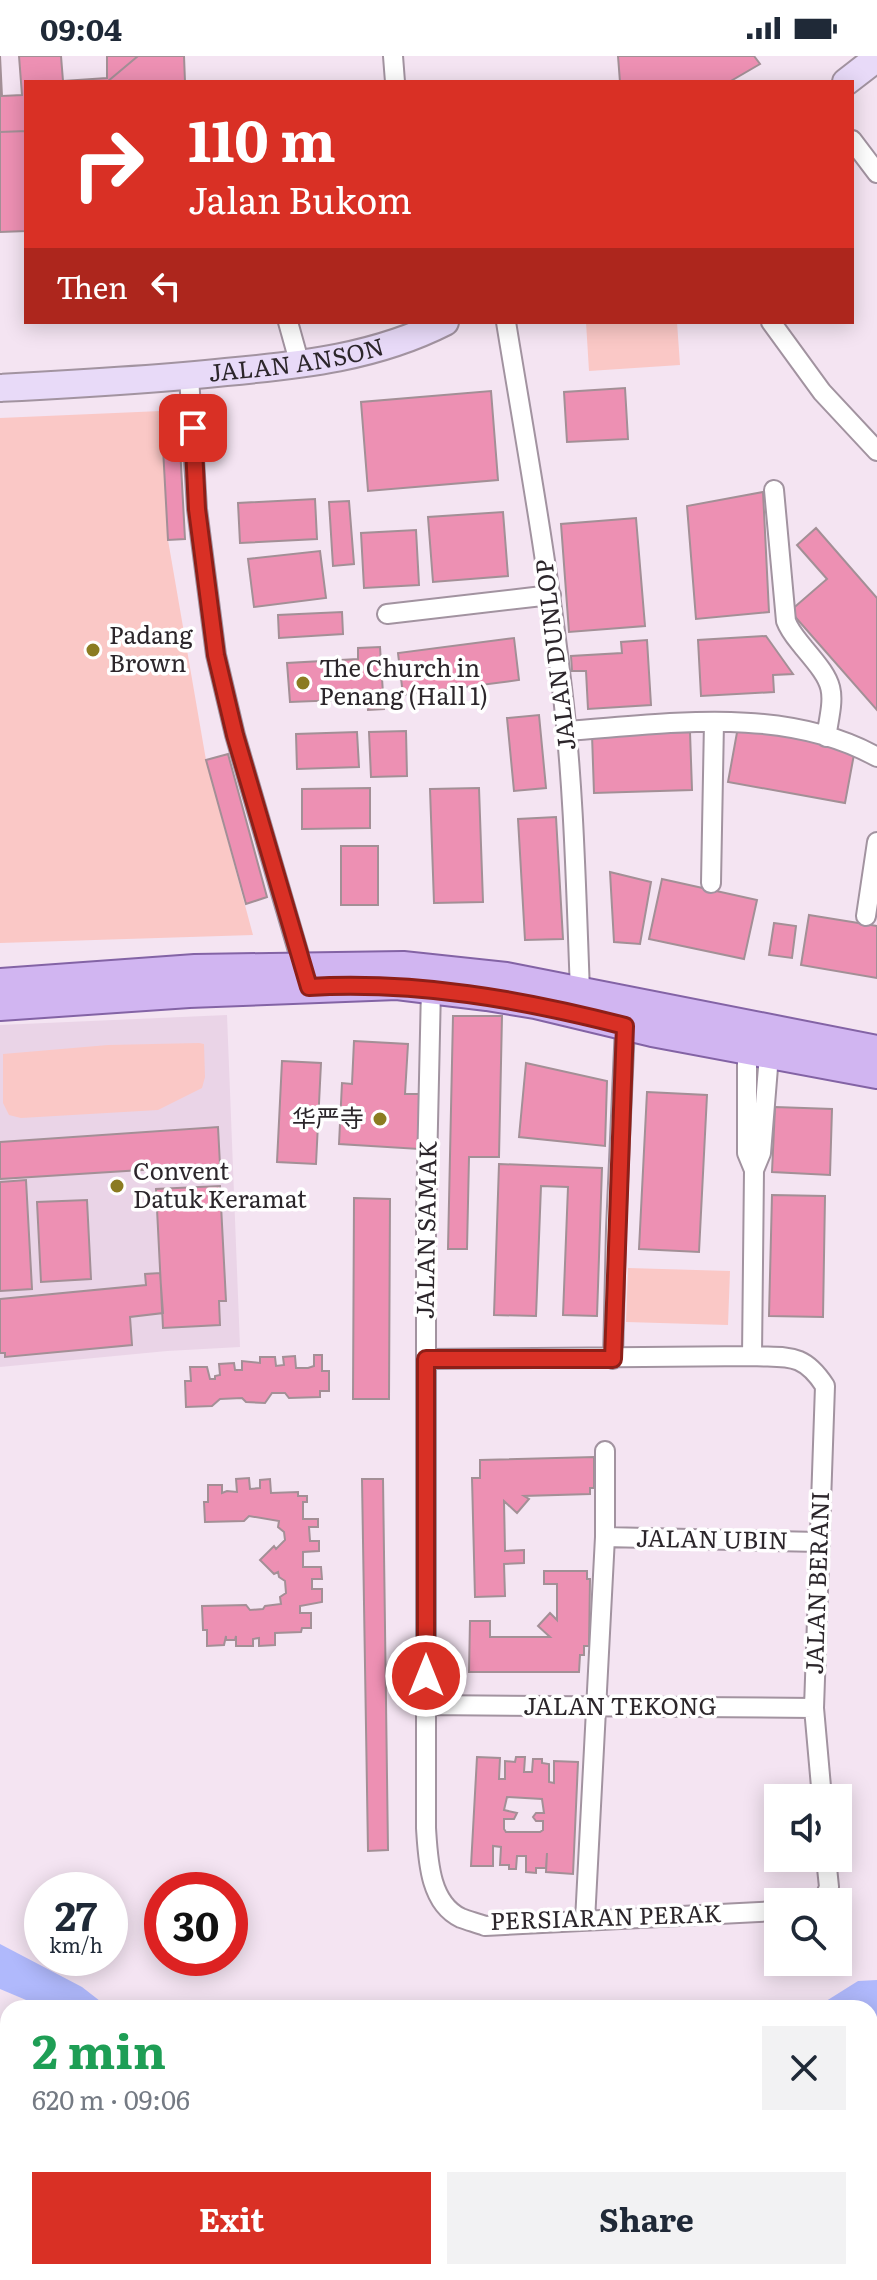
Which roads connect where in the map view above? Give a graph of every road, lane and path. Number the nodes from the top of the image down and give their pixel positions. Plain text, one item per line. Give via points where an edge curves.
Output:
1 (393, 56) edge
2 (877, 58) edge
3 (395, 80) edge
4 (849, 80) edge
5 (854, 143) edge
6 (877, 173) edge
7 (289, 324) edge
8 (437, 324) edge
9 (506, 324) edge
10 (772, 324) edge
11 (417, 329) edge
12 (300, 365) junction
13 (189, 376) junction
14 (0, 388) edge
15 (877, 451) edge
16 (774, 490) dead end
17 (551, 595) junction
18 (387, 614) dead end
19 (714, 722) junction
20 (566, 731) junction
21 (826, 737) junction
22 (877, 757) edge
23 (877, 842) edge
24 (711, 883) dead end
25 (866, 916) dead end
26 (306, 977) junction
27 (0, 983) edge
28 (431, 988) junction
29 (580, 991) junction
30 (0, 1006) edge
31 (625, 1026) junction
32 (763, 1043) junction
33 (877, 1050) edge
34 (877, 1074) edge
35 (752, 1356) junction
36 (426, 1359) junction
37 (613, 1359) junction
38 (605, 1451) dead end
39 (605, 1537) junction
40 (819, 1542) junction
41 (426, 1705) junction
42 (594, 1708) junction
43 (814, 1708) junction
44 (821, 1784) edge
45 (442, 1900) joint
46 (764, 1912) edge
47 (585, 1921) junction

1 - 3 street
2 - 4 main road
5 - 6 street
7 - 12 street
8 - 11 main road, JALAN ANSON
9 - 17 street, JALAN DUNLOP
10 - 15 street via 822,392
11 - 12 main road, JALAN ANSON via 372,351
12 - 13 main road, JALAN ANSON
13 - 14 main road, JALAN ANSON
13 - 26 street via 197,509 216,655
16 - 21 street via 788,627 830,680
17 - 18 street
17 - 20 street, JALAN DUNLOP
19 - 20 street
19 - 21 street via 775,725
19 - 24 street
20 - 29 street, JALAN DUNLOP
21 - 22 street
23 - 25 street
26 - 27 main road via 195,969
26 - 28 main road
26 - 29 main road via 403,966
26 - 30 main road
28 - 31 main road via 535,1004
28 - 36 street, JALAN SAMAK
29 - 32 main road
31 - 32 main road
31 - 37 street
32 - 33 main road
32 - 34 main road
32 - 35 street via 761,1153 754,1170
35 - 37 street
35 - 40 street, JALAN BERANI via 798,1359 825,1386
36 - 37 street
36 - 41 street, JALAN SAMAK
38 - 39 street
39 - 40 street, JALAN UBIN
39 - 42 street
40 - 43 street, JALAN BERANI
41 - 42 street, JALAN TEKONG
41 - 45 street, JALAN SAMAK via 429,1872
42 - 43 street, JALAN TEKONG
42 - 47 street
43 - 44 street, JALAN BERANI
45 - 47 street, PERSIARAN PERAK via 458,1917 485,1926
46 - 47 street, PERSIARAN PERAK

